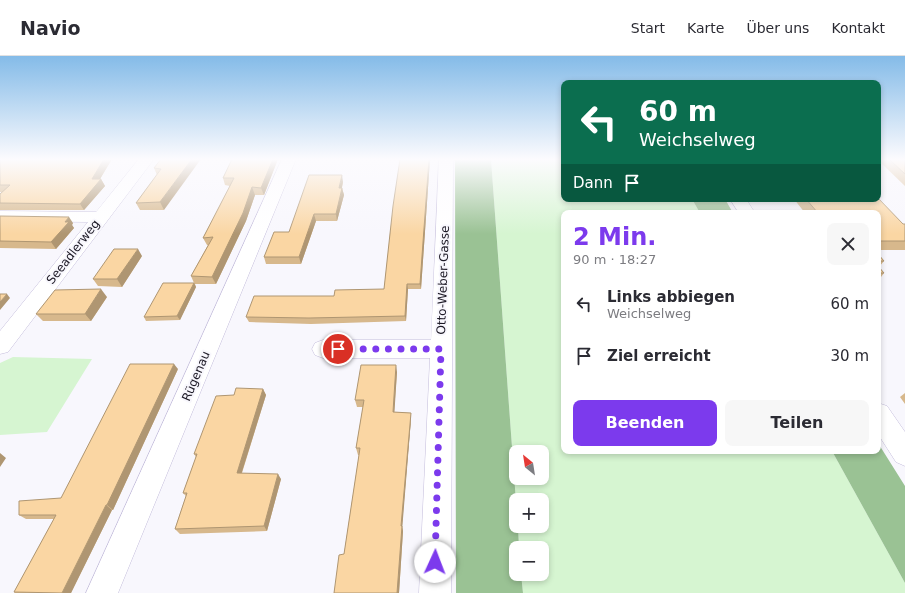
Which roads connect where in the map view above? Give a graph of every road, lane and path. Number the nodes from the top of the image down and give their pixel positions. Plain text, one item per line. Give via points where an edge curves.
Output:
1 (127, 184) edge
2 (278, 184) edge
3 (445, 184) edge
4 (0, 216) edge
5 (101, 217) junction
6 (0, 346) edge
7 (323, 349) dead end
8 (441, 349) junction
9 (881, 418) edge
10 (905, 454) edge
11 (102, 593) edge
12 (435, 593) edge

1 - 5 street, Seeadlerweg
2 - 11 street, Rügenau
3 - 8 street, Otto-Weber-Gasse
4 - 5 street
5 - 6 street, Seeadlerweg
7 - 8 street
8 - 12 street, Otto-Weber-Gasse
9 - 10 street

